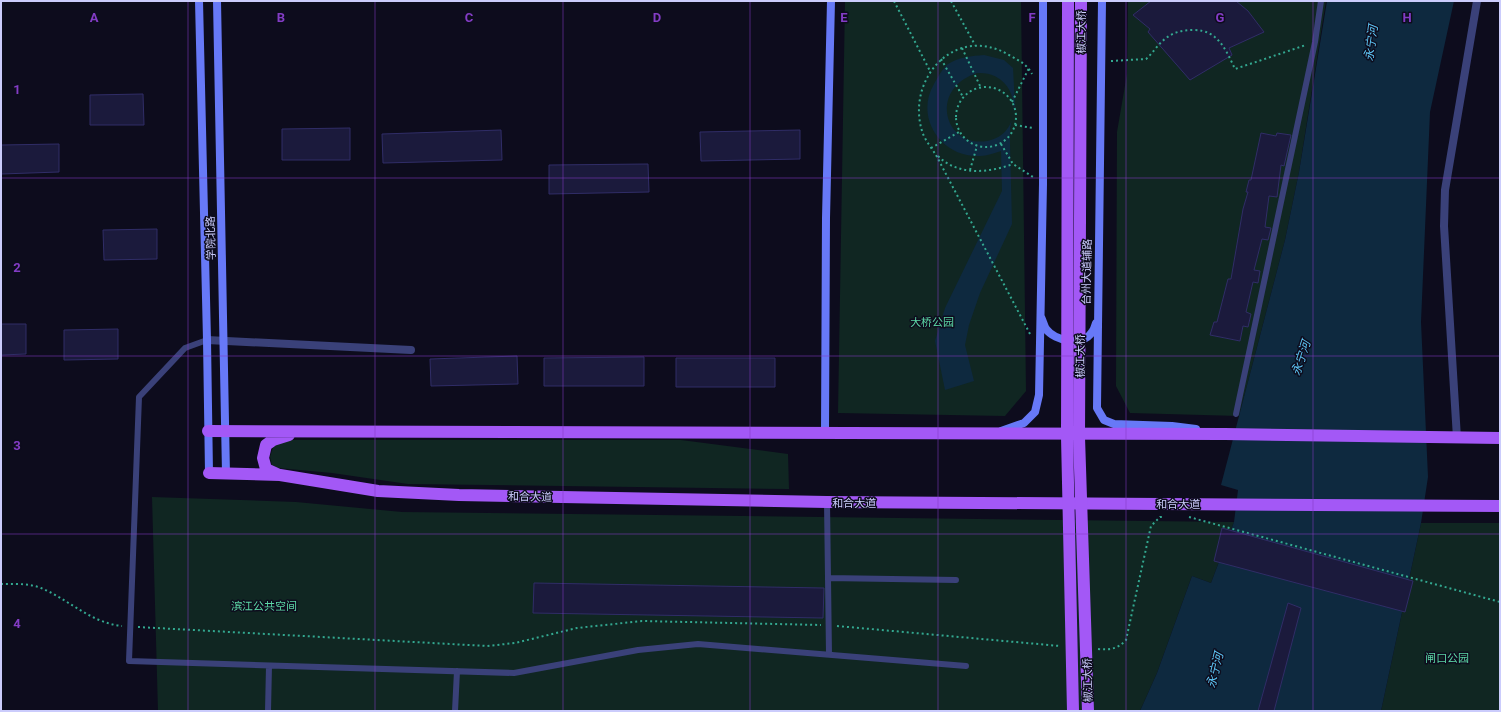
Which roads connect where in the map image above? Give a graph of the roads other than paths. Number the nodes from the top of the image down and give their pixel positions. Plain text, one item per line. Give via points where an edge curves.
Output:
1 (199, 1) edge
2 (218, 1) edge
3 (831, 1) edge
4 (1043, 1) edge
5 (1068, 1) edge
6 (1081, 1) edge
7 (1102, 1) edge
8 (1321, 1) edge
9 (1477, 1) edge
10 (1040, 315) junction
11 (1098, 318) junction
12 (208, 340) junction
13 (224, 340) junction
14 (411, 350) dead end
15 (1236, 414) dead end
16 (208, 431) junction
17 (226, 431) junction
18 (299, 431) junction
19 (825, 432) junction
20 (996, 433) junction
21 (1225, 434) junction
22 (1457, 438) junction
23 (1500, 438) edge
24 (209, 473) joint
25 (226, 474) junction
26 (280, 475) junction
27 (827, 502) junction
28 (1500, 506) edge
29 (828, 578) junction
30 (956, 580) dead end
31 (829, 654) junction
32 (269, 666) junction
33 (966, 666) dead end
34 (456, 671) junction
35 (268, 711) edge
36 (456, 711) edge
37 (1073, 711) edge
38 (1088, 711) edge

1 - 12 main road, 学院北路
2 - 13 main road, 学院北路
3 - 19 main road
4 - 10 main road via 1044,129
5 - 37 main road, 椒江大桥, bridge via 1067,437
6 - 38 main road, 椒江大桥, bridge via 1079,437
7 - 11 main road, 台州大道辅路
8 - 15 lane via 1315,42
9 - 22 street via 1445,190 1444,226
10 - 11 main road via 1047,330 1055,336 1071,341 1084,339 1092,333
10 - 20 main road via 1039,395 1035,412 1024,423
11 - 21 main road, 台州大道辅路 via 1097,408 1104,420 1114,424 1172,426
12 - 13 street
12 - 16 main road, 学院北路
12 - 32 lane via 185,348 139,398 129,661
13 - 14 street
13 - 17 main road, 学院北路
16 - 17 main road
16 - 24 main road, 学院北路
17 - 18 main road
17 - 25 main road, 学院北路
18 - 19 main road
18 - 26 main road via 266,445 263,458 266,469
19 - 20 main road
20 - 21 main road
21 - 22 main road
22 - 23 main road
24 - 25 main road, 和合大道
25 - 26 main road, 和合大道
26 - 27 main road, 和合大道 via 378,491 459,496
27 - 28 main road, 和合大道
27 - 29 lane
29 - 30 lane
29 - 31 lane
31 - 33 lane
31 - 34 lane via 698,644 638,650 514,673
32 - 34 lane
32 - 35 lane
34 - 36 lane

